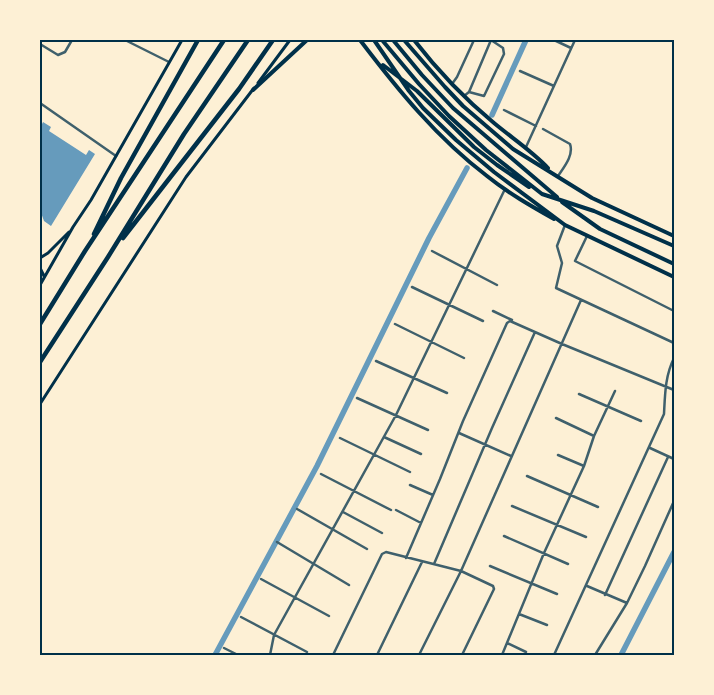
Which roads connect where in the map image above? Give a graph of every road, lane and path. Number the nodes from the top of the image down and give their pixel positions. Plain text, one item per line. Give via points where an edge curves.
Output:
1 (72, 40) edge
2 (125, 40) edge
3 (182, 40) edge
4 (198, 40) edge
5 (224, 40) edge
6 (248, 40) edge
7 (273, 40) edge
8 (290, 40) edge
9 (307, 40) edge
10 (360, 40) edge
11 (374, 40) edge
12 (382, 40) edge
13 (393, 40) edge
14 (404, 40) edge
15 (414, 40) edge
16 (474, 40) edge
17 (491, 40) edge
18 (554, 40) edge
19 (575, 40) edge
20 (40, 44) edge
21 (571, 48) junction
22 (373, 56) junction
23 (169, 62) junction
24 (520, 71) dead end
25 (452, 84) junction
26 (554, 86) junction
27 (253, 90) junction
28 (469, 92) junction
29 (464, 96) junction
30 (40, 104) edge
31 (504, 110) dead end
32 (536, 126) junction
33 (543, 129) dead end
34 (526, 148) junction
35 (116, 156) junction
36 (551, 171) junction
37 (558, 176) junction
38 (505, 189) junction
39 (542, 194) junction
40 (565, 225) junction
41 (73, 227) junction
42 (588, 236) junction
43 (674, 236) edge
44 (674, 246) edge
45 (85, 251) junction
46 (432, 251) dead end
47 (108, 257) junction
48 (40, 258) edge
49 (674, 264) edge
50 (40, 268) edge
51 (466, 268) junction
52 (674, 277) edge
53 (44, 278) junction
54 (40, 285) edge
55 (497, 285) dead end
56 (412, 287) dead end
57 (581, 300) junction
58 (449, 305) junction
59 (493, 311) dead end
60 (674, 311) edge
61 (483, 321) dead end
62 (513, 321) junction
63 (40, 324) edge
64 (395, 324) dead end
65 (535, 332) junction
66 (431, 342) junction
67 (674, 343) edge
68 (562, 344) junction
69 (464, 358) dead end
70 (674, 358) edge
71 (376, 360) dead end
72 (40, 362) edge
73 (413, 377) junction
74 (665, 387) junction
75 (674, 390) edge
76 (615, 391) dead end
77 (447, 393) dead end
78 (579, 394) dead end
79 (357, 398) dead end
80 (40, 404) edge
81 (608, 407) junction
82 (396, 415) junction
83 (556, 418) dead end
84 (641, 422) dead end
85 (428, 430) dead end
86 (459, 433) junction
87 (594, 436) junction
88 (384, 437) junction
89 (340, 438) dead end
90 (485, 444) junction
91 (650, 448) junction
92 (421, 454) dead end
93 (374, 455) junction
94 (558, 455) dead end
95 (511, 456) junction
96 (668, 456) junction
97 (674, 459) edge
98 (584, 466) junction
99 (410, 472) dead end
100 (321, 474) dead end
101 (527, 476) dead end
102 (410, 485) dead end
103 (354, 491) junction
104 (433, 495) junction
105 (571, 495) junction
106 (674, 501) edge
107 (512, 506) dead end
108 (598, 507) dead end
109 (296, 509) dead end
110 (391, 510) dead end
111 (396, 510) dead end
112 (343, 512) junction
113 (421, 522) junction
114 (557, 526) junction
115 (333, 530) junction
116 (382, 533) dead end
117 (504, 536) dead end
118 (586, 538) dead end
119 (277, 542) dead end
120 (367, 549) dead end
121 (544, 553) junction
122 (406, 558) junction
123 (422, 562) junction
124 (314, 564) junction
125 (568, 564) dead end
126 (434, 565) junction
127 (490, 566) dead end
128 (461, 571) junction
129 (260, 580) dead end
130 (532, 584) junction
131 (349, 585) dead end
132 (587, 586) junction
133 (557, 594) dead end
134 (605, 595) junction
135 (295, 597) junction
136 (627, 603) junction
137 (519, 614) junction
138 (329, 616) dead end
139 (241, 617) dead end
140 (547, 625) dead end
141 (274, 635) junction
142 (507, 643) junction
143 (224, 648) dead end
144 (306, 652) dead end
145 (526, 652) dead end
146 (238, 655) edge
147 (270, 655) edge
148 (333, 655) edge
149 (377, 655) edge
150 (419, 655) edge
151 (462, 655) edge
152 (502, 655) edge
153 (554, 655) edge
154 (595, 655) edge

1 - 20 street via 65,52 58,55
2 - 23 street
3 - 23 main road
4 - 45 highway via 121,178
5 - 45 highway
6 - 47 highway via 184,134
7 - 47 highway
8 - 27 main road
9 - 27 main road
10 - 22 main road
11 - 40 main road via 416,100 444,129 470,153
12 - 39 main road via 449,116
13 - 49 main road via 453,108 562,202 600,229
14 - 36 main road via 463,106 513,149
15 - 25 main road
16 - 25 street
17 - 28 street
17 - 28 street via 504,48 504,54 484,96
18 - 21 street
19 - 21 street
21 - 26 street
22 - 38 main road via 437,132
22 - 39 main road via 417,91 485,156
23 - 35 main road
24 - 26 street
25 - 29 main road
26 - 32 street
27 - 80 main road via 186,177
28 - 29 street
29 - 34 main road
30 - 35 street
31 - 32 street
32 - 34 street
33 - 37 street via 571,147 571,155
34 - 36 main road
35 - 41 main road
36 - 37 main road
37 - 43 main road via 592,198
38 - 40 main road
38 - 51 street
39 - 44 main road via 594,211
40 - 42 main road
40 - 57 street via 557,246 562,263 556,288
41 - 48 main road
41 - 53 main road
42 - 52 main road
42 - 60 street via 575,260
45 - 63 highway
46 - 51 street
47 - 72 highway
50 - 53 main road
51 - 55 street
51 - 58 street
53 - 54 main road
56 - 58 street
57 - 67 street
57 - 68 street
58 - 61 street
58 - 66 street
59 - 62 street
62 - 65 street
62 - 86 street via 507,323
64 - 66 street
65 - 68 street
65 - 90 street
66 - 69 street
66 - 73 street
68 - 74 street
68 - 95 street
70 - 74 street
71 - 73 street
73 - 77 street
73 - 82 street
74 - 75 street
74 - 91 street via 664,414
76 - 81 street
78 - 81 street
79 - 82 street
81 - 84 street
81 - 87 street
82 - 85 street
82 - 88 street
83 - 87 street
86 - 90 street
86 - 104 street
87 - 98 street
88 - 92 street
88 - 93 street
89 - 93 street
90 - 95 street
90 - 126 street
91 - 96 street
91 - 132 street
93 - 99 street
93 - 103 street
94 - 98 street
95 - 128 street
96 - 97 street
96 - 134 street
98 - 105 street
100 - 103 street
101 - 105 street
102 - 104 street
103 - 110 street
103 - 112 street
104 - 113 street
105 - 108 street
105 - 114 street
106 - 136 street
107 - 114 street
109 - 115 street
111 - 113 street
112 - 115 street
112 - 116 street
113 - 122 street
114 - 118 street
114 - 121 street
115 - 120 street
115 - 124 street
117 - 121 street
119 - 124 street
121 - 125 street
121 - 130 street
122 - 123 street
122 - 148 street via 390,552 382,554
123 - 126 street
123 - 149 street
124 - 131 street
124 - 135 street
126 - 128 street
127 - 130 street
128 - 150 street
128 - 151 street via 491,583 494,589
129 - 135 street
130 - 133 street
130 - 137 street
132 - 134 street
132 - 153 street
134 - 136 street
135 - 138 street
135 - 141 street
136 - 154 street
137 - 140 street
137 - 142 street
139 - 141 street
141 - 144 street
141 - 147 street
142 - 145 street
142 - 152 street
143 - 146 street

